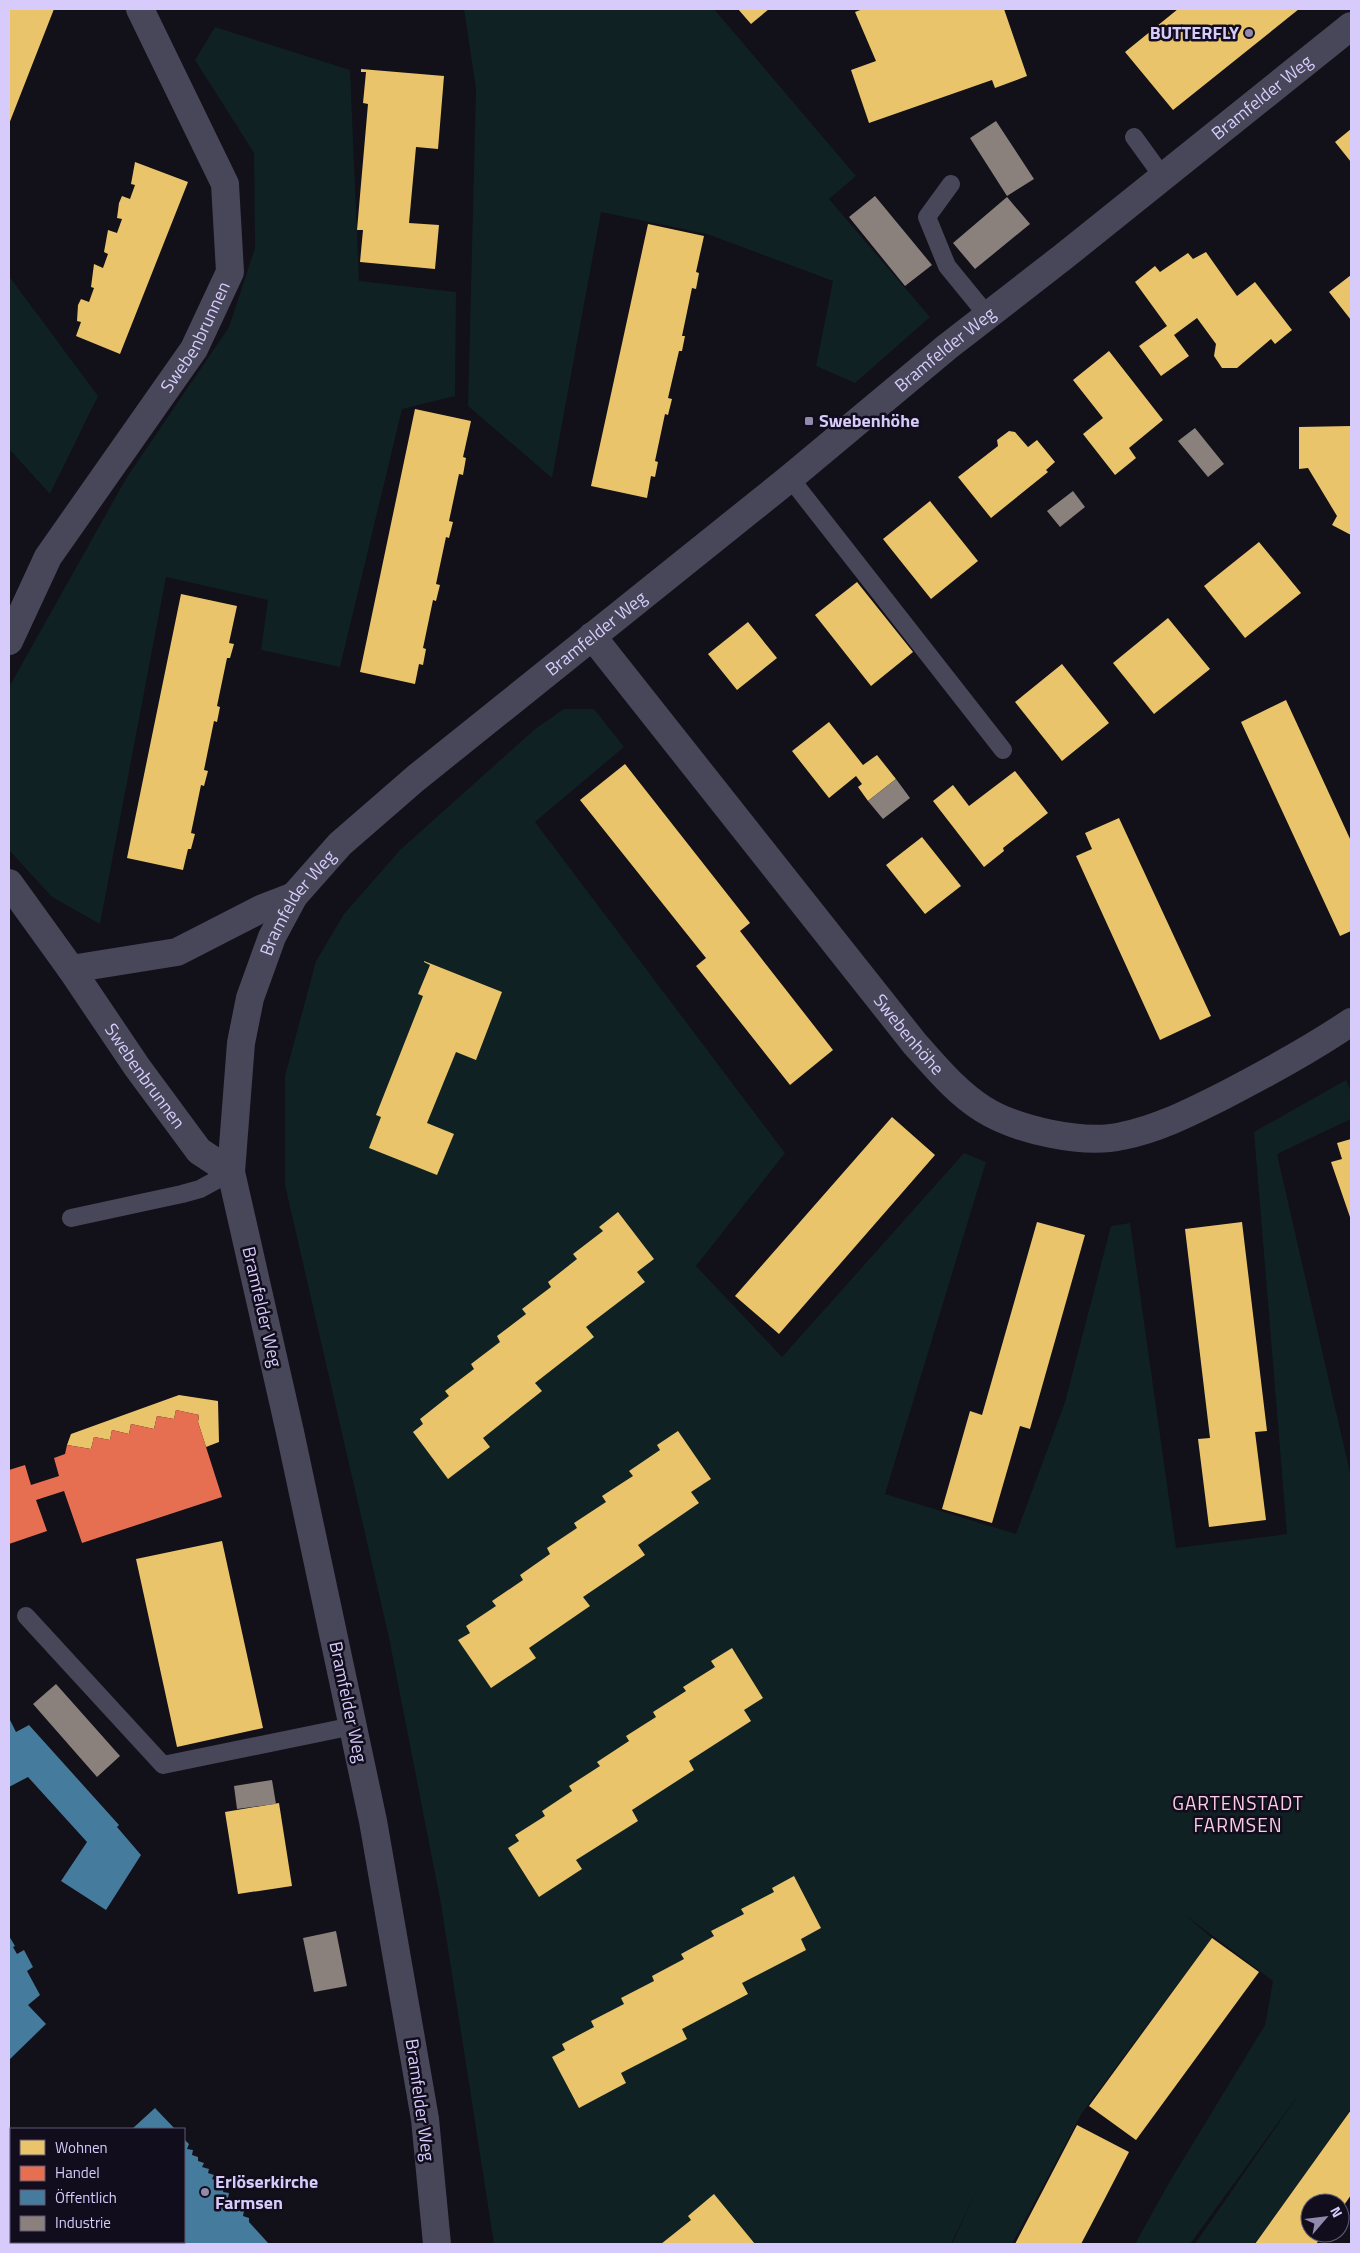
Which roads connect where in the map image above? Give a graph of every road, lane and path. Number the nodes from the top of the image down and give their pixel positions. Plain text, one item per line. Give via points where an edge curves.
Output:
1 (140, 9) edge
2 (1351, 26) edge
3 (1134, 137) dead end
4 (1163, 177) junction
5 (951, 184) dead end
6 (987, 315) junction
7 (790, 478) junction
8 (592, 636) junction
9 (9, 641) edge
10 (1003, 750) dead end
11 (9, 883) edge
12 (294, 896) junction
13 (71, 969) junction
14 (1351, 1022) edge
15 (231, 1172) junction
16 (71, 1218) dead end
17 (26, 1616) dead end
18 (353, 1726) junction
19 (436, 2244) edge

1 - 9 street, Swebenbrunnen via 225,184 230,272 194,350 48,557
2 - 4 street, Bramfelder Weg
3 - 4 lane
4 - 6 street, Bramfelder Weg
5 - 6 lane via 927,217 947,266
6 - 7 street, Bramfelder Weg
7 - 8 street, Bramfelder Weg
7 - 10 lane
8 - 12 street, Bramfelder Weg via 416,778 340,844
8 - 14 street, Swebenhöhe via 915,1044 950,1083 984,1110 1022,1126 1069,1138 1120,1137 1177,1119 1286,1064
11 - 13 street, Swebenbrunnen
12 - 13 street via 263,908 177,952
12 - 15 street, Bramfelder Weg via 272,937 250,998 241,1044
13 - 15 street, Swebenbrunnen via 199,1151
15 - 16 lane via 200,1189
15 - 18 street, Bramfelder Weg
17 - 18 lane via 163,1765
18 - 19 street, Bramfelder Weg via 412,2034 425,2119

